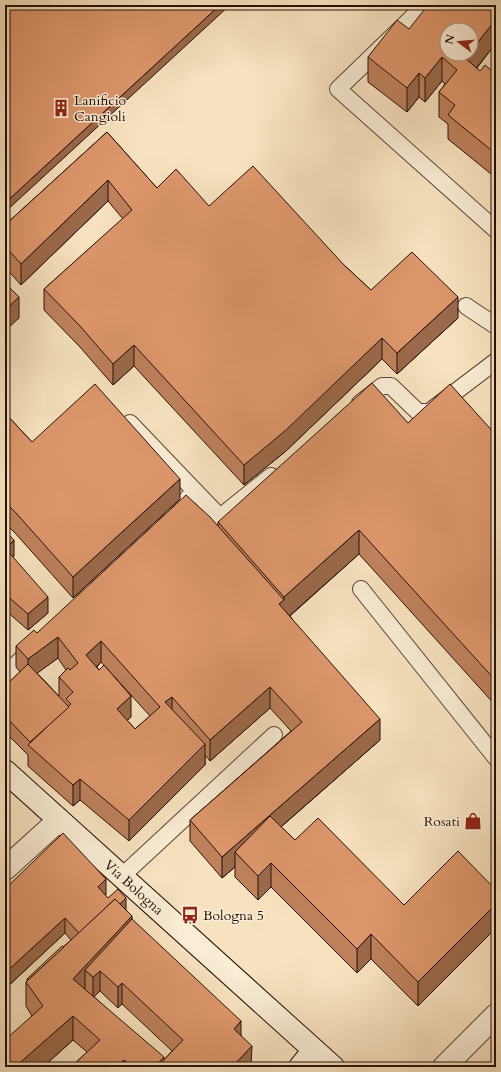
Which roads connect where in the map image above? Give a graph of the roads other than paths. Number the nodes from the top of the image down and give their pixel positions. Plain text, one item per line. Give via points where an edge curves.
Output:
1 (425, 5) edge
2 (496, 230) edge
3 (466, 306) dead end
4 (496, 326) edge
5 (496, 361) edge
6 (346, 415) edge
7 (130, 423) edge
8 (280, 468) edge
9 (195, 491) junction
10 (165, 521) edge
11 (361, 590) dead end
12 (39, 642) edge
13 (5, 675) edge
14 (274, 735) dead end
15 (496, 758) edge
16 (5, 771) edge
17 (59, 820) junction
18 (5, 869) edge
19 (122, 876) junction
20 (496, 1015) edge
21 (314, 1050) junction
22 (300, 1067) edge
23 (333, 1067) edge
24 (444, 1067) edge

1 - 2 lane via 338,89
3 - 4 lane
5 - 6 lane via 429,412 418,412 391,386 382,386
7 - 9 lane
8 - 9 lane via 220,517
9 - 10 lane
11 - 15 lane
12 - 13 lane
14 - 19 lane
16 - 17 street, Via Bologna
17 - 18 street
17 - 19 street, Via Bologna
19 - 21 street, Via Bologna
20 - 24 street
21 - 22 street
21 - 23 street, Via Bologna

